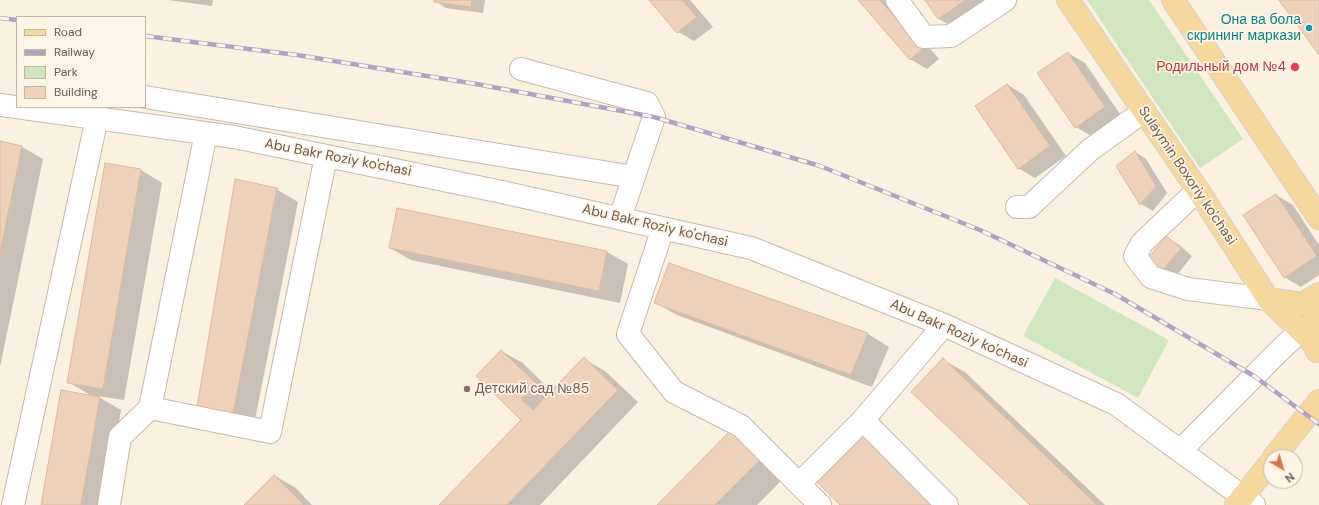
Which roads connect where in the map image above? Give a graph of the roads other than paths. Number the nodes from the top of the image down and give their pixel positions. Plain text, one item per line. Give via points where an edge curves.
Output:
1 (897, 0) edge
2 (1005, 0) edge
3 (1068, 0) edge
4 (1173, 0) edge
5 (521, 68) dead end
6 (146, 97) edge
7 (0, 105) edge
8 (16, 107) edge
9 (22, 108) edge
10 (1144, 111) junction
11 (97, 118) junction
12 (206, 133) junction
13 (326, 156) junction
14 (634, 177) junction
15 (1198, 190) junction
16 (1017, 207) dead end
17 (620, 218) junction
18 (1319, 218) edge
19 (662, 228) junction
20 (1319, 294) edge
21 (1268, 299) junction
22 (1319, 308) edge
23 (944, 325) junction
24 (1311, 343) edge
25 (1319, 401) edge
26 (150, 408) junction
27 (862, 420) junction
28 (1280, 449) edge
29 (1181, 450) junction
30 (1263, 474) edge
31 (799, 484) junction
32 (1245, 502) edge
33 (13, 505) edge
34 (109, 505) edge
35 (820, 505) edge
36 (947, 505) edge

1 - 2 street via 924,37 951,36
3 - 10 main road, Sulaymin Boxoriy ko'chasi
4 - 18 main road
5 - 14 street via 647,103 654,117
6 - 14 street
7 - 8 street, Abu Bakr Roziy ko'chasi
9 - 11 street, Abu Bakr Roziy ko'chasi
10 - 15 main road, Sulaymin Boxoriy ko'chasi
10 - 16 street via 1090,150 1029,206
11 - 12 street, Abu Bakr Roziy ko'chasi
11 - 33 street
12 - 13 street, Abu Bakr Roziy ko'chasi
12 - 26 street
13 - 17 street, Abu Bakr Roziy ko'chasi
13 - 26 street via 270,432
14 - 17 street
15 - 21 main road, Sulaymin Boxoriy ko'chasi
15 - 21 street via 1142,243 1134,256 1151,277 1188,289
17 - 19 street, Abu Bakr Roziy ko'chasi
19 - 23 street, Abu Bakr Roziy ko'chasi via 751,248
19 - 31 street via 628,334 674,392 741,426
20 - 21 main road via 1303,304
21 - 24 main road, Sulaymin Boxoriy ko'chasi
22 - 24 main road via 1312,328
23 - 27 street
23 - 29 street, Abu Bakr Roziy ko'chasi via 1116,404
24 - 29 street via 1275,355
25 - 28 main road
26 - 34 street via 120,437
27 - 31 street
27 - 36 street
29 - 32 street, Abu Bakr Roziy ko'chasi
30 - 32 main road
31 - 35 street

